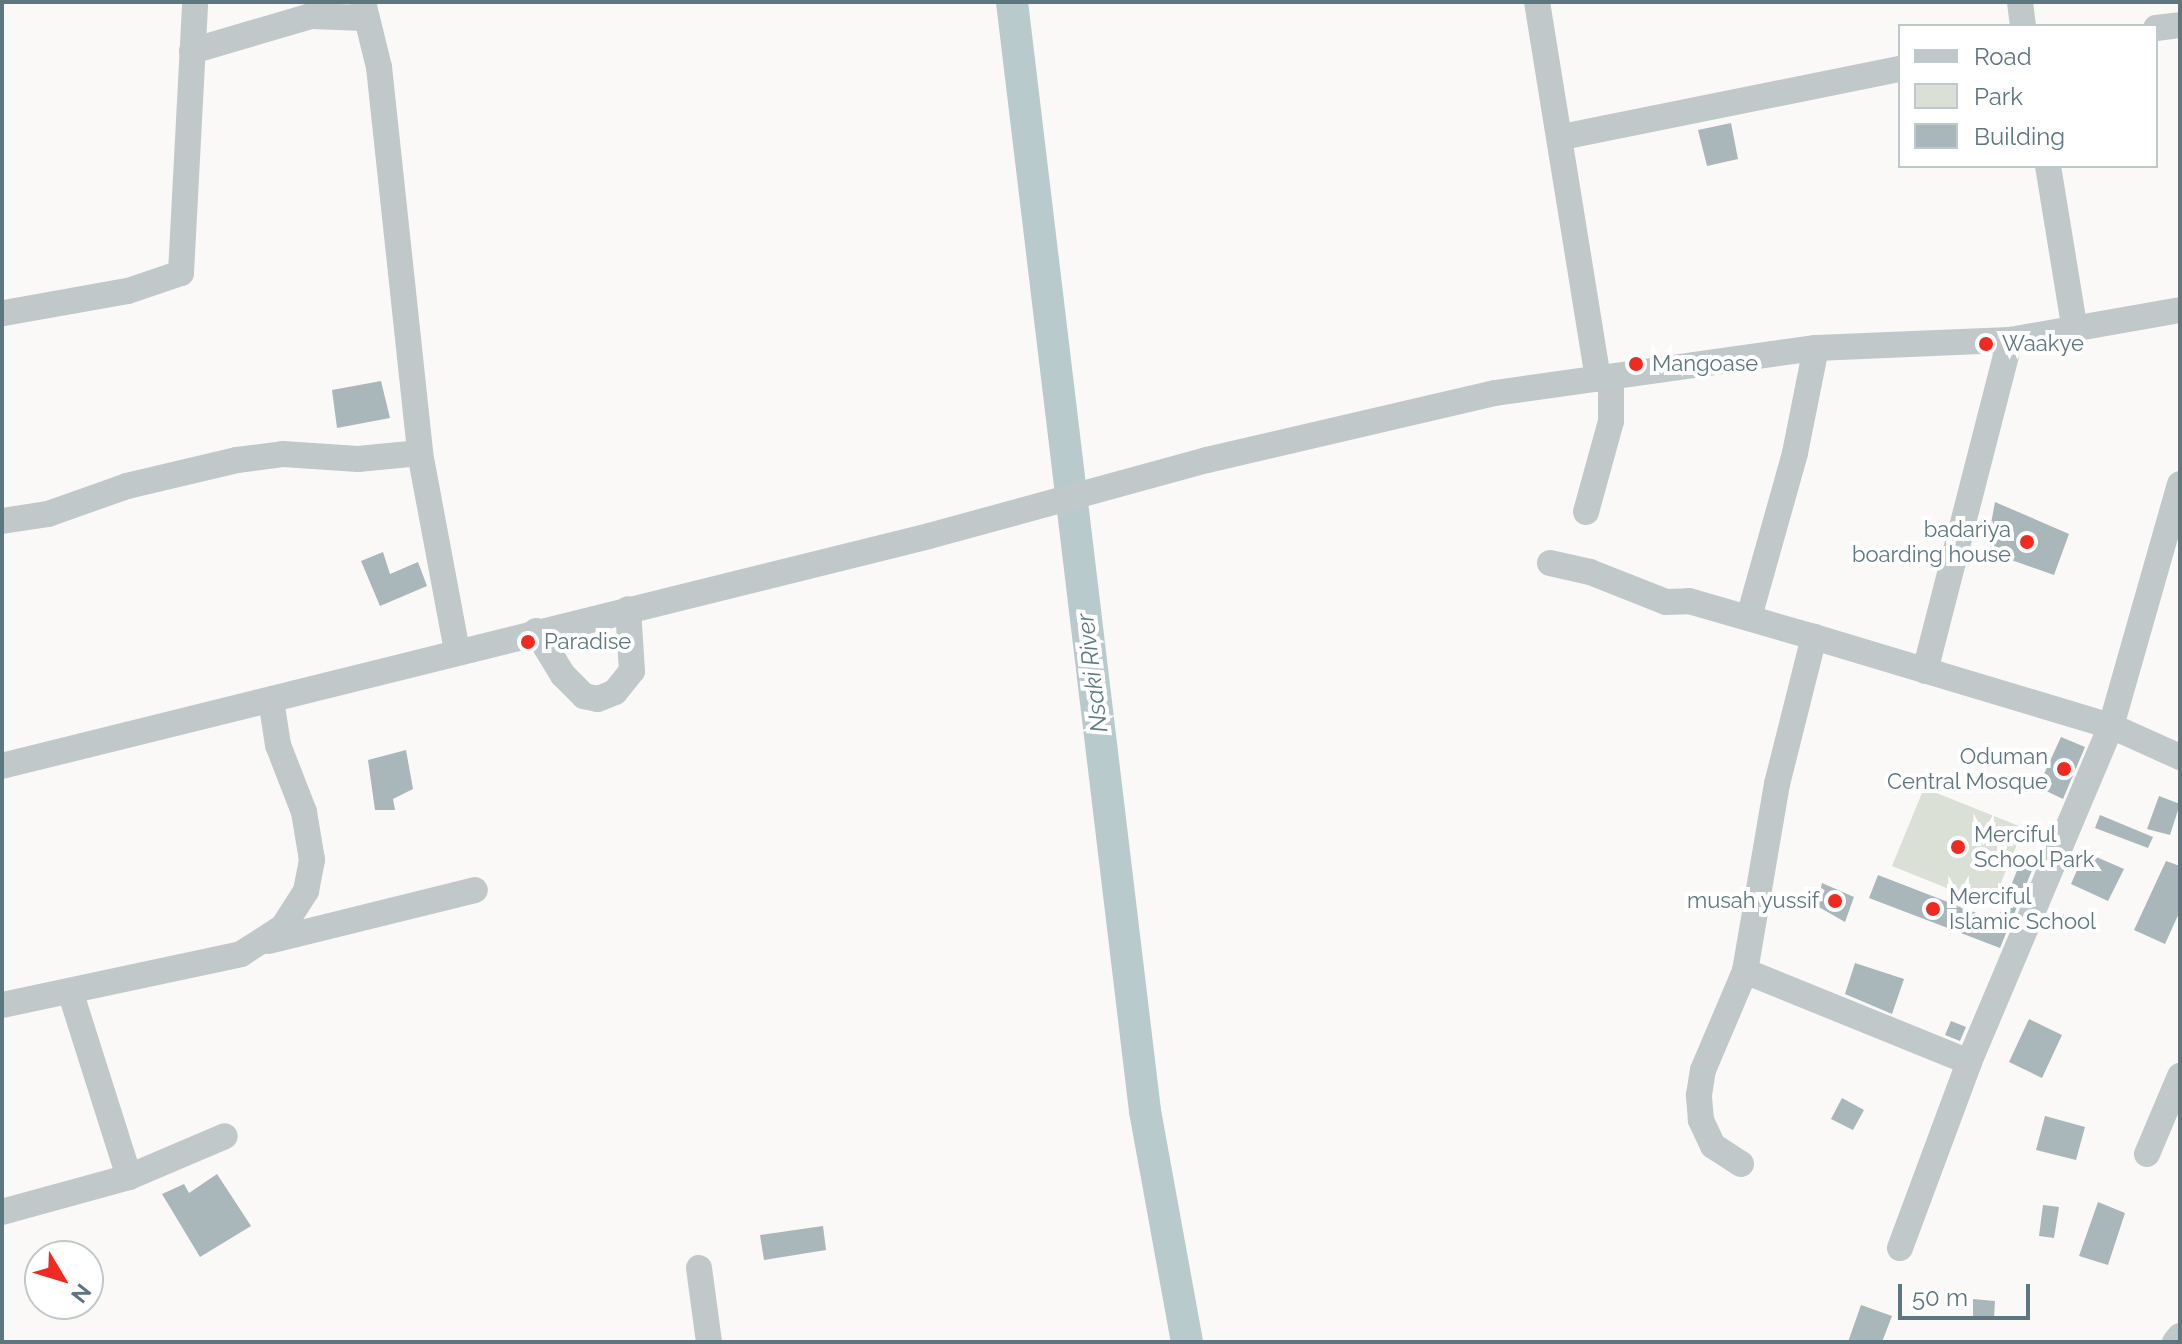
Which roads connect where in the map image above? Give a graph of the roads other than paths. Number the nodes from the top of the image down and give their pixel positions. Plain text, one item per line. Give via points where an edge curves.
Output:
1 (195, 2) edge
2 (1537, 2) edge
3 (2020, 2) edge
4 (364, 10) edge
5 (2023, 24) edge
6 (2180, 25) edge
7 (2158, 28) edge
8 (192, 51) junction
9 (1898, 69) edge
10 (1562, 137) junction
11 (2048, 168) edge
12 (3, 310) edge
13 (2180, 310) edge
14 (2075, 330) junction
15 (2010, 340) junction
16 (1816, 348) junction
17 (1604, 378) junction
18 (420, 453) junction
19 (2180, 484) edge
20 (1586, 512) dead end
21 (2, 521) edge
22 (1550, 563) dead end
23 (628, 609) junction
24 (1749, 617) junction
25 (536, 631) junction
26 (1814, 637) junction
27 (457, 650) junction
28 (1925, 671) junction
29 (271, 700) junction
30 (2111, 726) junction
31 (2180, 757) edge
32 (2, 766) edge
33 (475, 890) dead end
34 (269, 941) junction
35 (1745, 971) junction
36 (71, 994) junction
37 (2, 1005) edge
38 (1969, 1062) junction
39 (2180, 1076) edge
40 (225, 1136) dead end
41 (2147, 1154) dead end
42 (1741, 1164) dead end
43 (129, 1177) junction
44 (2, 1212) edge
45 (1900, 1248) dead end
46 (699, 1268) dead end
47 (2180, 1336) edge
48 (709, 1342) edge
49 (2175, 1342) edge

1 - 8 street
2 - 10 street
3 - 5 street
4 - 8 street via 311,16
4 - 18 street via 379,67
6 - 7 street
8 - 12 street via 181,273 128,291
9 - 10 street
10 - 17 street
11 - 14 street
13 - 14 street
14 - 15 street
15 - 16 street
15 - 28 street
16 - 17 street
16 - 24 street via 1795,453
17 - 20 street via 1611,421
17 - 23 street via 1495,393 1207,460 929,536
18 - 21 street via 358,459 283,454 237,460 127,486 48,514
18 - 27 street
19 - 30 street
22 - 24 street via 1590,572 1666,602 1689,601
23 - 25 street
23 - 25 street via 632,671 615,692 598,699 584,696 563,675
24 - 26 street
25 - 27 street
26 - 28 street
26 - 35 street via 1777,784
27 - 29 street
28 - 30 street
29 - 32 street
29 - 34 street via 278,745 304,812 312,860 306,891
30 - 31 street
30 - 38 street
33 - 34 street
34 - 36 street via 241,954
35 - 38 street
35 - 42 street via 1703,1070 1699,1095 1701,1120 1713,1146
36 - 37 street
36 - 43 street
38 - 45 street
39 - 41 street
40 - 43 street
43 - 44 street
46 - 48 street
47 - 49 street

